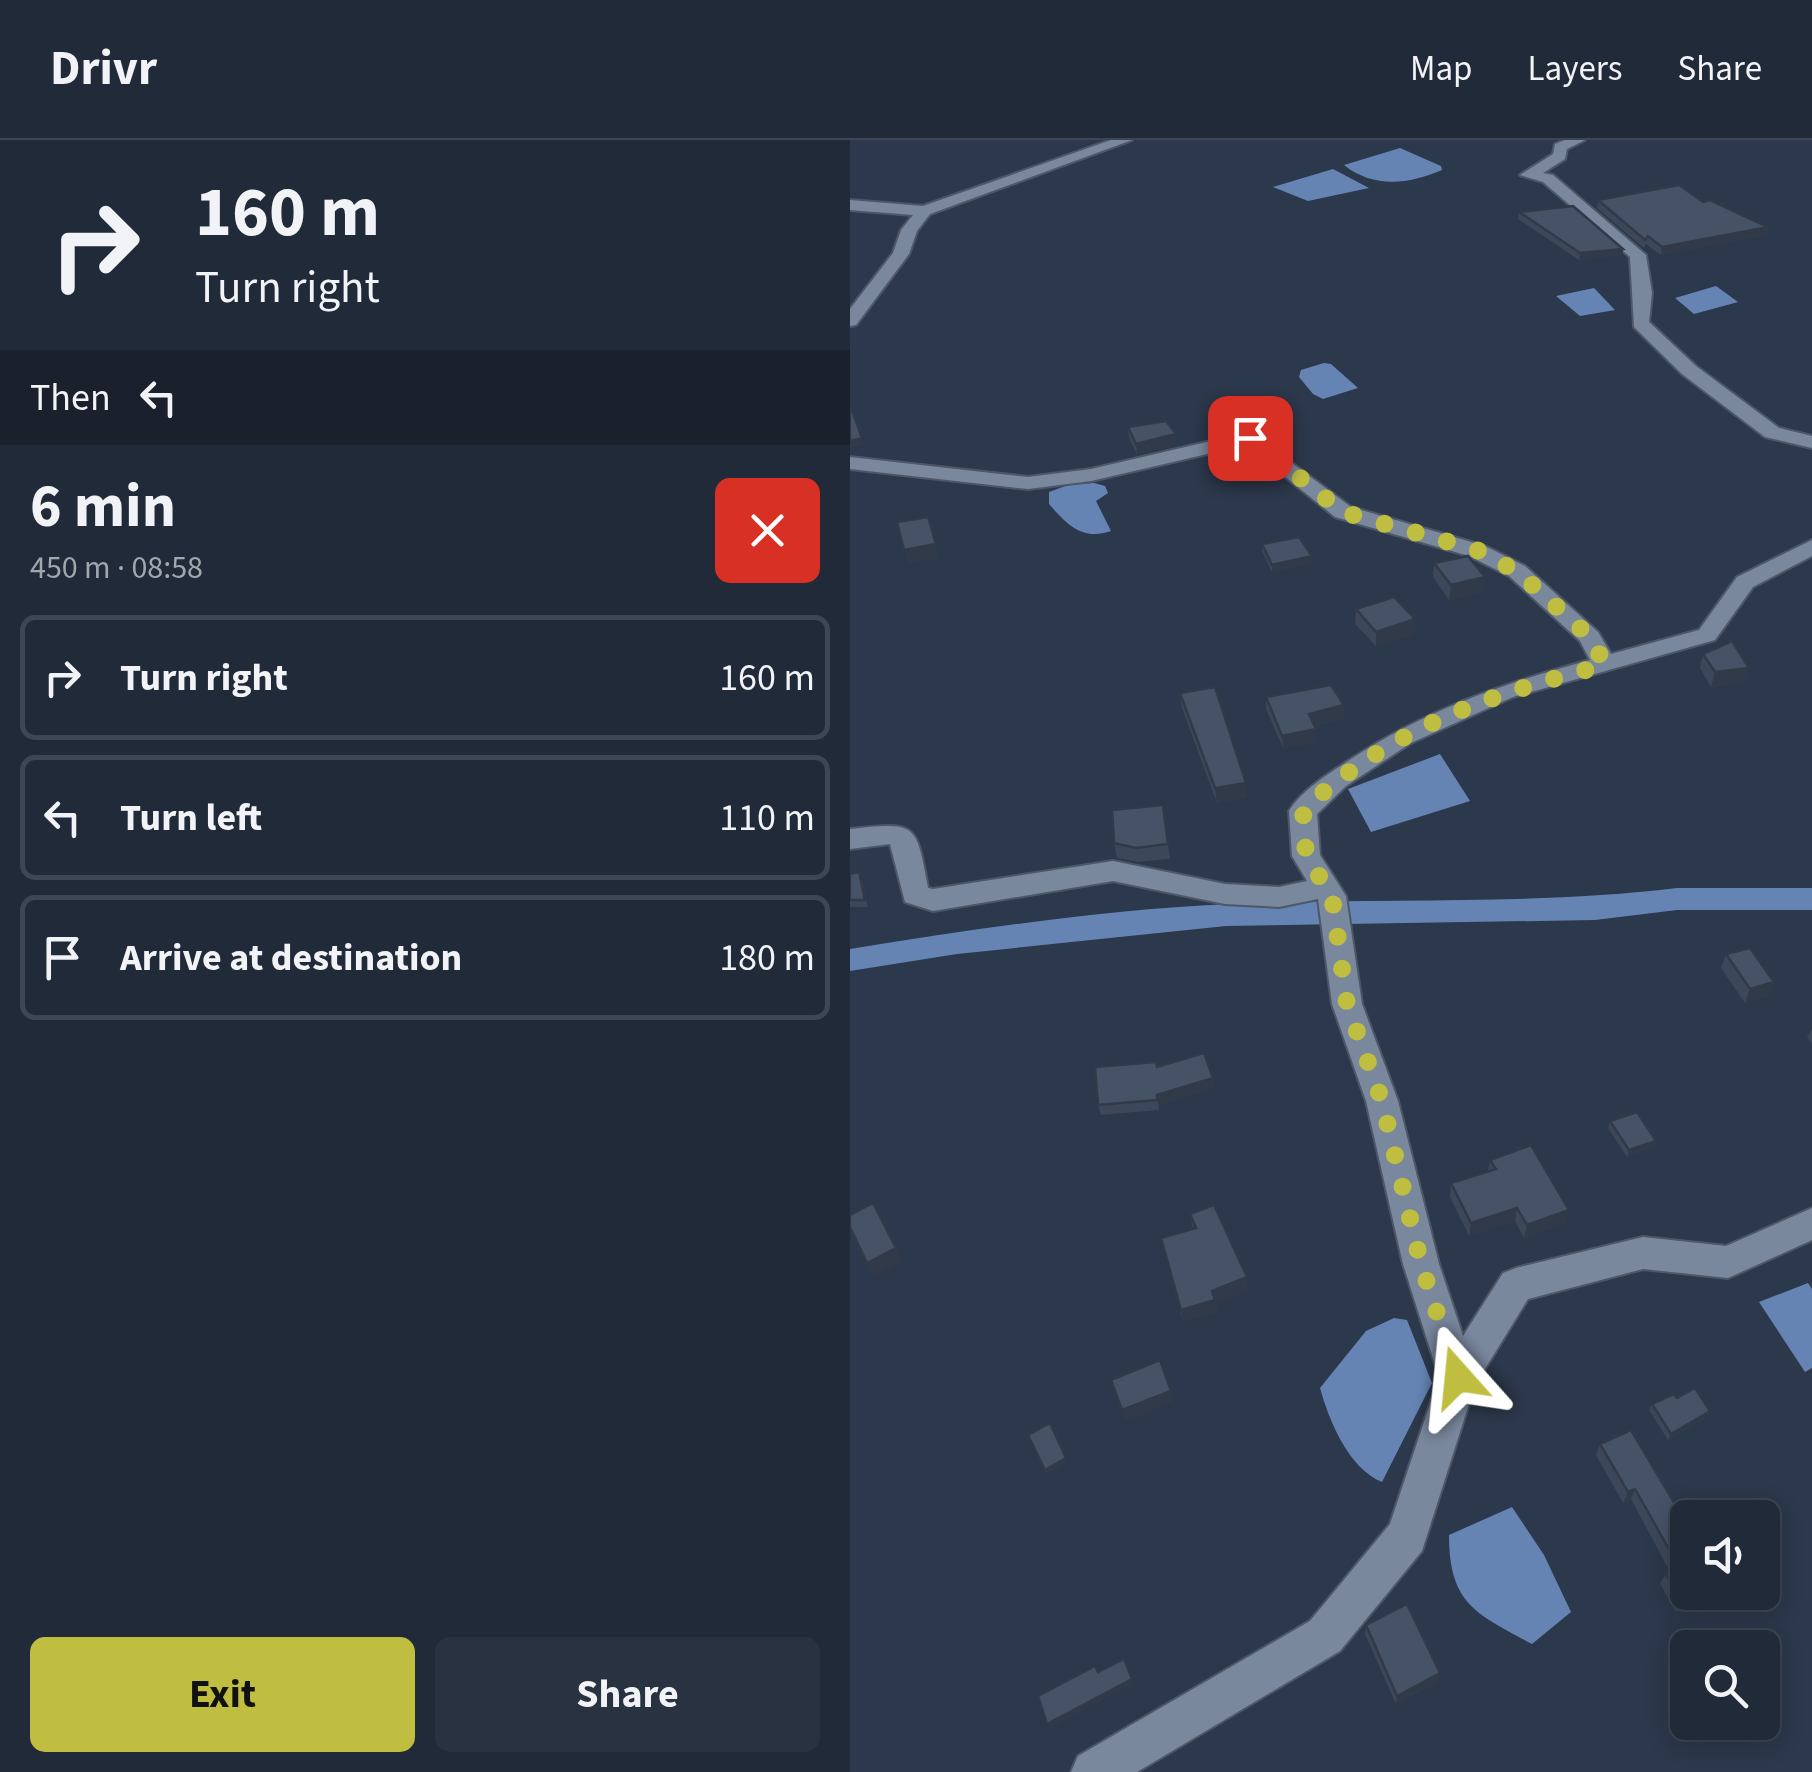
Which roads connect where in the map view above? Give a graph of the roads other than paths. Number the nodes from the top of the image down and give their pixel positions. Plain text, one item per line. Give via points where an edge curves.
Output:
1 (1125, 140) edge
2 (1578, 140) edge
3 (850, 205) edge
4 (924, 211) junction
5 (850, 321) edge
6 (1812, 442) edge
7 (850, 463) edge
8 (1812, 547) edge
9 (1605, 665) junction
10 (850, 840) edge
11 (1323, 888) junction
12 (1812, 1223) edge
13 (1458, 1377) junction
14 (1094, 1772) edge

1 - 4 street
2 - 6 street via 1528,174 1548,178 1638,255 1640,323 1772,433
3 - 4 street
4 - 5 street
7 - 9 street via 1028,483 1108,472 1250,438 1343,512 1477,550 1518,572 1590,637
8 - 9 street via 1746,582 1707,636
9 - 11 street via 1504,691 1402,737 1336,780 1303,810 1306,856
10 - 11 street via 897,834 906,844 916,895 932,900 1112,871 1225,894 1279,897
11 - 13 street via 1332,896 1347,1004 1382,1101 1421,1264
12 - 13 street via 1728,1262 1643,1253 1516,1285
13 - 14 street via 1407,1536 1325,1636

